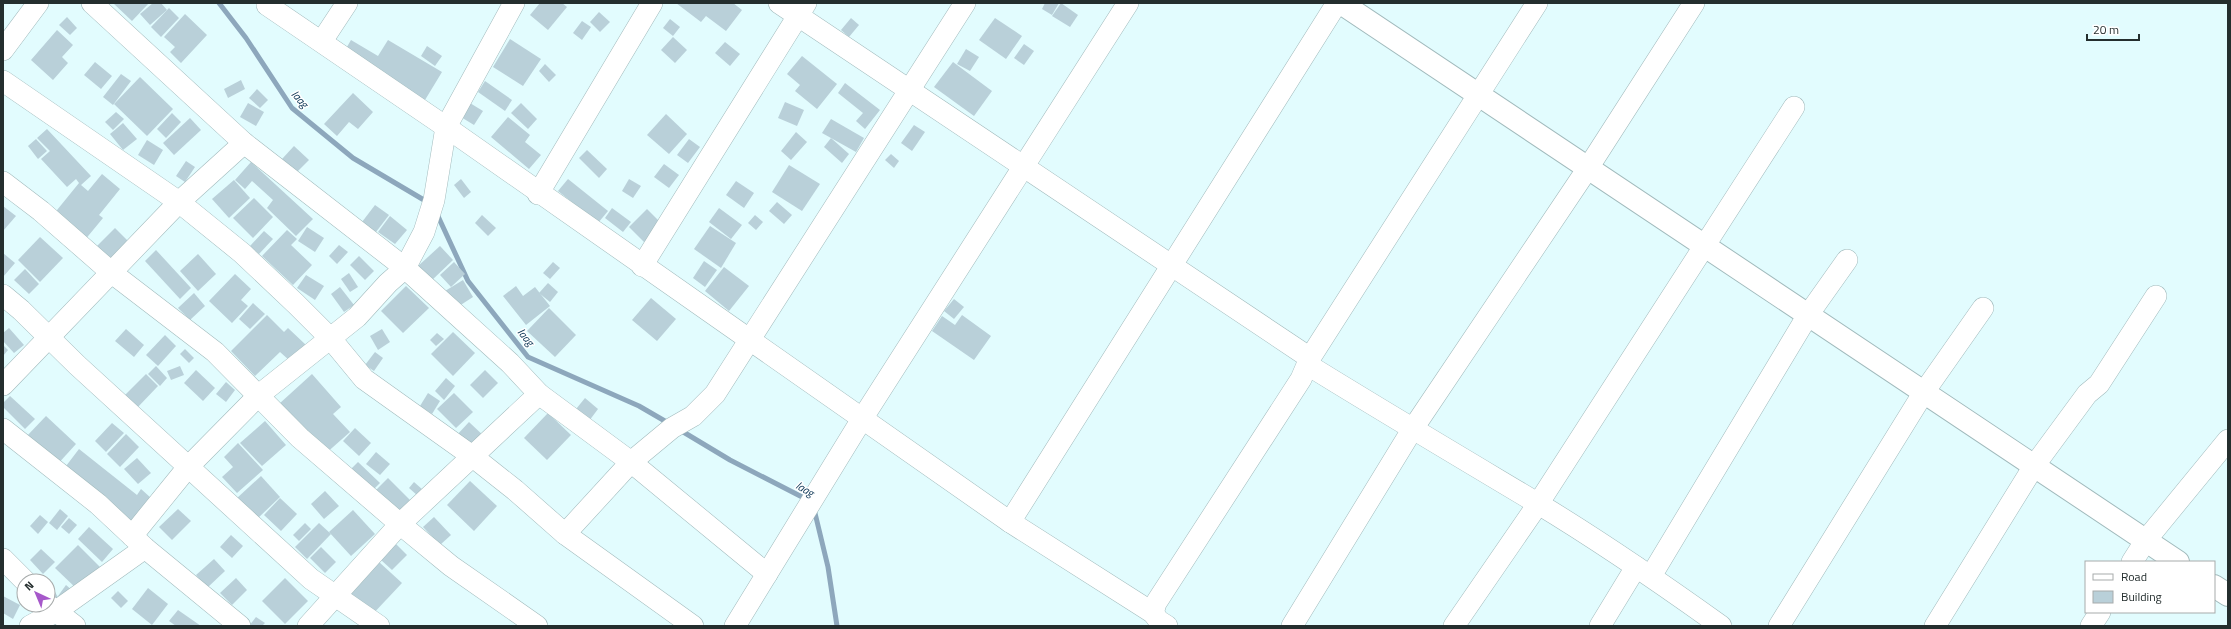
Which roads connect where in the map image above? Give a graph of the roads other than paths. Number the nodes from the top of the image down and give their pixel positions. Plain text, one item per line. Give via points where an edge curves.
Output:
1 (38, 3) edge
2 (92, 3) edge
3 (347, 3) edge
4 (514, 3) edge
5 (652, 3) edge
6 (779, 3) edge
7 (965, 3) edge
8 (1128, 3) edge
9 (1337, 3) edge
10 (1341, 3) edge
11 (1537, 3) edge
12 (1694, 3) edge
13 (267, 5) dead end
14 (802, 9) edge
15 (322, 42) junction
16 (3, 50) edge
17 (3, 81) edge
18 (909, 90) junction
19 (1478, 94) junction
20 (1794, 107) dead end
21 (446, 127) junction
22 (244, 143) junction
23 (1023, 166) junction
24 (1588, 168) junction
25 (3, 182) edge
26 (538, 194) junction
27 (179, 202) junction
28 (1704, 246) junction
29 (1847, 260) dead end
30 (1172, 265) junction
31 (642, 266) junction
32 (405, 268) junction
33 (112, 274) junction
34 (3, 295) edge
35 (2156, 296) dead end
36 (1983, 308) dead end
37 (1808, 315) junction
38 (48, 337) junction
39 (331, 339) junction
40 (750, 341) junction
41 (1309, 361) junction
42 (3, 385) edge
43 (1924, 392) junction
44 (539, 394) junction
45 (258, 395) junction
46 (862, 419) junction
47 (3, 429) edge
48 (1412, 430) junction
49 (2228, 440) edge
50 (472, 456) junction
51 (631, 462) junction
52 (2034, 466) junction
53 (188, 467) junction
54 (1538, 504) junction
55 (1010, 522) junction
56 (400, 524) junction
57 (565, 534) junction
58 (2146, 540) junction
59 (139, 542) junction
60 (3, 559) edge
61 (2133, 561) edge
62 (2177, 561) edge
63 (1643, 572) junction
64 (17, 573) edge
65 (767, 574) junction
66 (2215, 587) edge
67 (2228, 595) edge
68 (334, 596) junction
69 (56, 604) edge
70 (56, 612) edge
71 (45, 613) edge
72 (2099, 613) edge
73 (1152, 619) edge
74 (30, 626) edge
75 (75, 626) edge
76 (240, 626) edge
77 (308, 626) edge
78 (379, 626) edge
79 (537, 626) edge
80 (693, 626) edge
81 (735, 626) edge
82 (1292, 626) edge
83 (1454, 626) edge
84 (1600, 626) edge
85 (1721, 626) edge
86 (1779, 626) edge
87 (1935, 626) edge
88 (2091, 626) edge

1 - 16 street
2 - 22 street
3 - 15 street
4 - 21 street
5 - 26 street
6 - 14 street
7 - 18 street
8 - 23 street
9 - 30 street
10 - 19 street
11 - 19 street
12 - 24 street
13 - 15 street
14 - 18 street
14 - 31 street
15 - 21 street
17 - 27 street
18 - 23 street
18 - 40 street
19 - 24 street
19 - 41 street
20 - 28 street
21 - 26 street
21 - 32 street via 434,200 424,232
22 - 27 street
22 - 32 street
23 - 30 street
23 - 46 street
24 - 28 street
24 - 48 street
25 - 33 street
26 - 31 street
27 - 33 street
27 - 39 street via 242,253
28 - 37 street
28 - 54 street
29 - 37 street
30 - 41 street
30 - 55 street
31 - 40 street
32 - 39 street via 357,317
32 - 44 street
33 - 38 street
33 - 45 street via 215,352
34 - 38 street
35 - 52 street via 2099,384 2087,394
36 - 43 street
37 - 43 street
37 - 63 street
38 - 42 street
38 - 53 street
39 - 45 street
39 - 50 street via 364,379
40 - 46 street
40 - 51 street via 715,394 693,416 672,428
41 - 48 street
41 - 73 street via 1300,379 1156,602
43 - 52 street
43 - 86 street
44 - 50 street
44 - 51 street
45 - 53 street
45 - 56 street via 300,438
46 - 55 street
46 - 65 street
47 - 59 street via 98,504
48 - 54 street
48 - 82 street
49 - 58 street
50 - 56 street
50 - 57 street via 516,490
51 - 57 street
51 - 65 street
52 - 58 street
52 - 87 street
53 - 59 street
53 - 68 street via 311,579
54 - 63 street
54 - 83 street
55 - 73 street
56 - 68 street
56 - 79 street via 451,566
57 - 80 street
58 - 61 street
58 - 62 street
59 - 69 street
59 - 76 street
60 - 64 street
63 - 84 street
63 - 85 street
65 - 81 street
66 - 67 street
68 - 77 street
68 - 78 street
70 - 75 street
71 - 74 street
72 - 88 street

